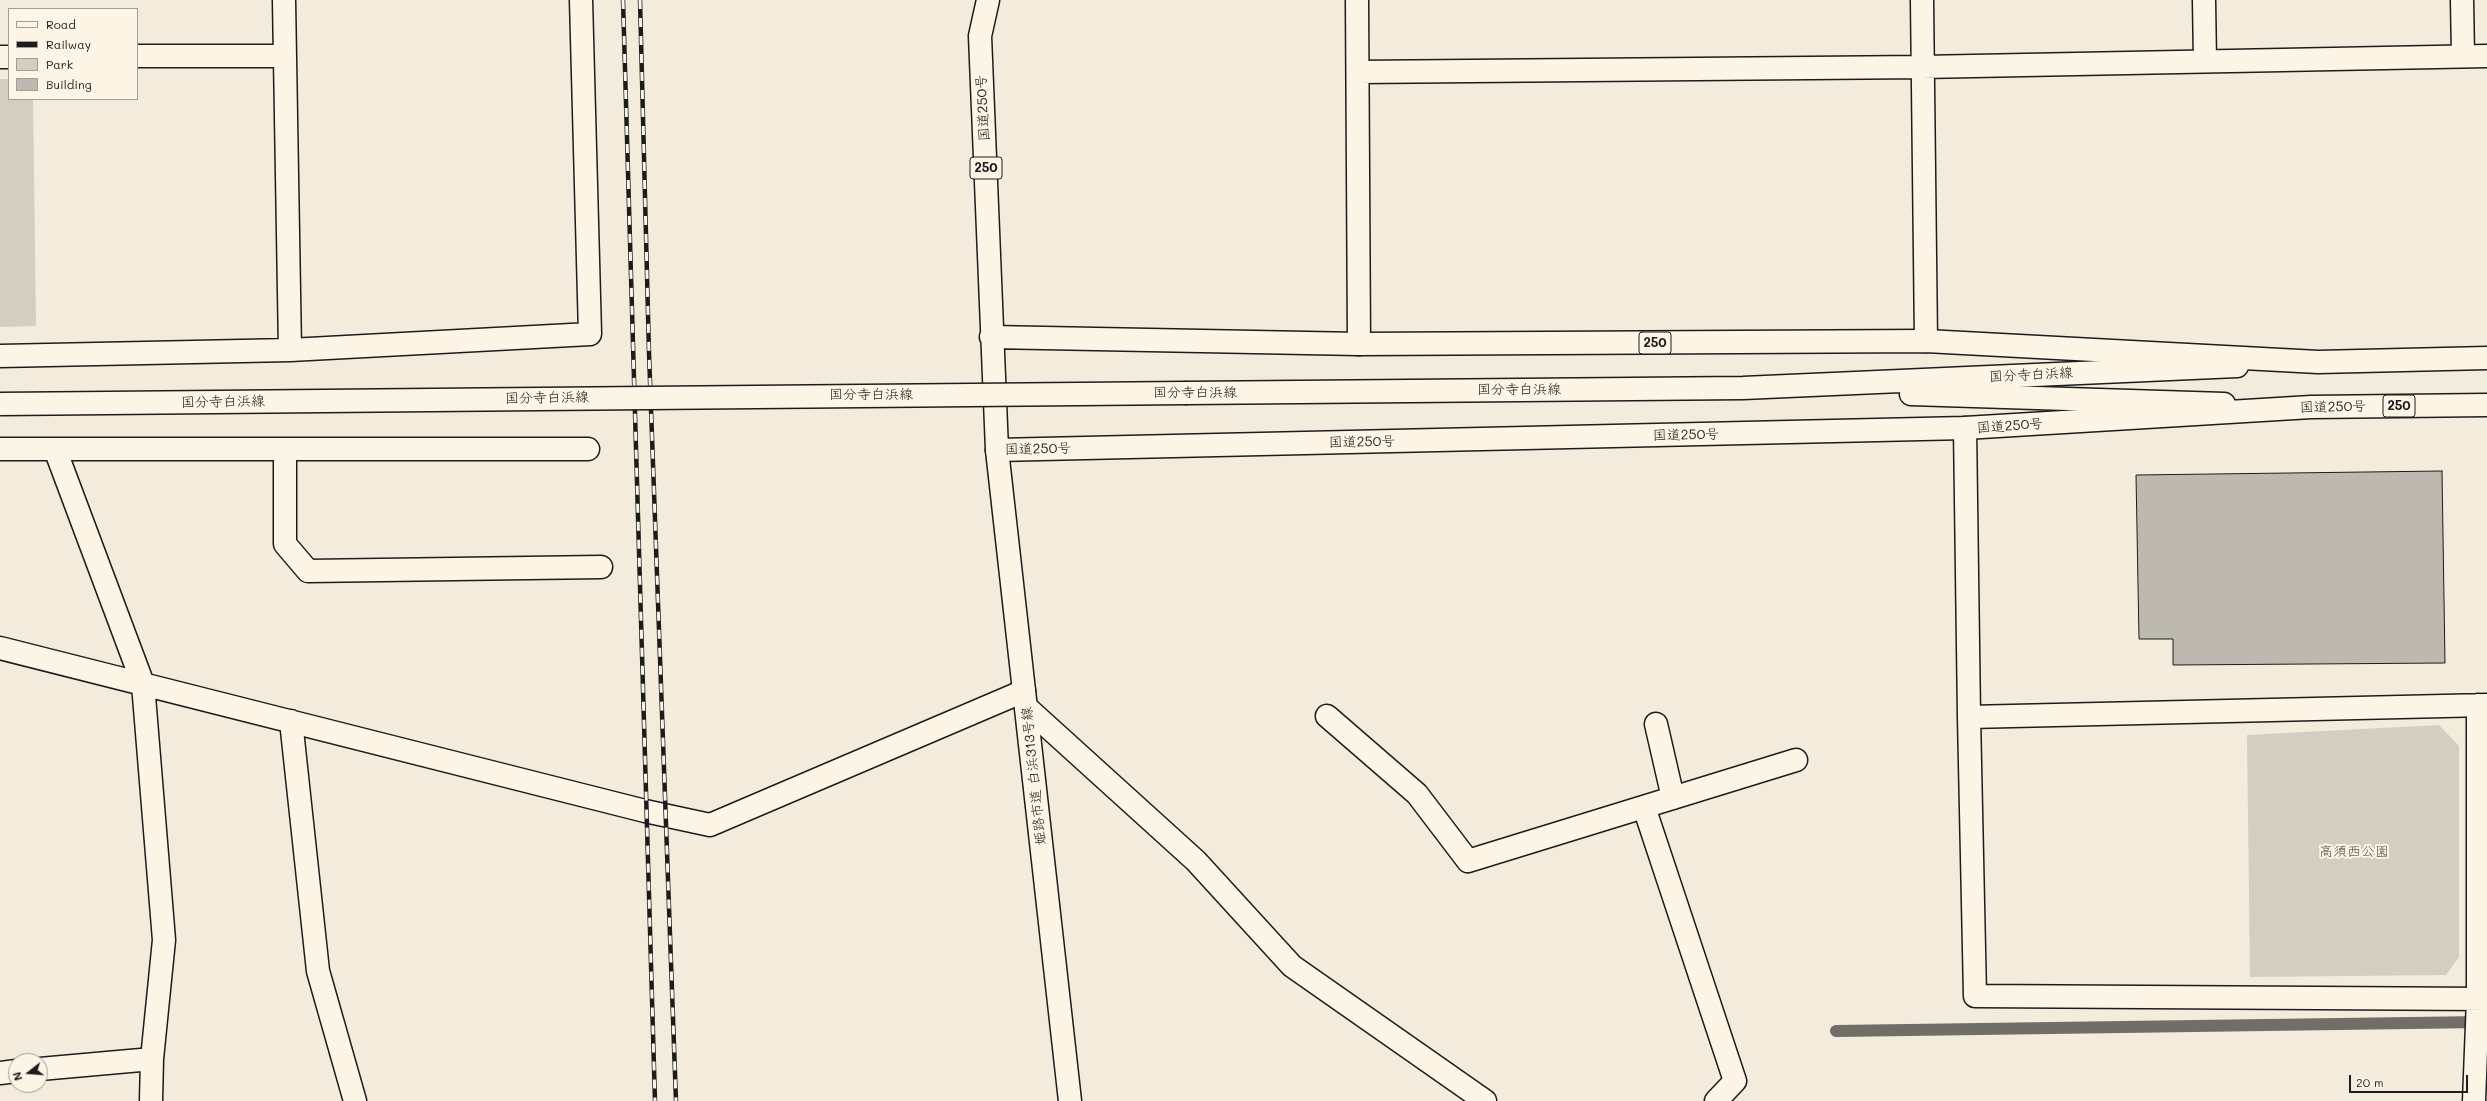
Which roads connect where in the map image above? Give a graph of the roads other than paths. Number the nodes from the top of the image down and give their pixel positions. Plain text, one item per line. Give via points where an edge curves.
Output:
1 (284, 0) edge
2 (581, 0) edge
3 (988, 0) edge
4 (1357, 0) edge
5 (1922, 0) edge
6 (2204, 0) edge
7 (2462, 0) edge
8 (138, 56) edge
9 (284, 56) junction
10 (2463, 56) junction
11 (2487, 56) edge
12 (2205, 61) junction
13 (1922, 67) junction
14 (1358, 72) junction
15 (991, 338) junction
16 (1926, 341) junction
17 (1359, 344) junction
18 (290, 350) junction
19 (0, 356) edge
20 (2487, 358) edge
21 (2318, 362) junction
22 (1743, 388) junction
23 (0, 404) edge
24 (2487, 405) edge
25 (2312, 407) junction
26 (1966, 428) junction
27 (0, 449) edge
28 (55, 449) junction
29 (285, 449) junction
30 (588, 449) dead end
31 (997, 450) junction
32 (601, 567) dead end
33 (0, 648) edge
34 (143, 684) junction
35 (1025, 699) junction
36 (2483, 705) edge
37 (1327, 716) dead end
38 (1969, 717) junction
39 (291, 721) junction
40 (1656, 724) dead end
41 (1796, 760) dead end
42 (1673, 798) junction
43 (1644, 807) junction
44 (2483, 999) edge
45 (152, 1059) junction
46 (48, 1068) edge
47 (151, 1101) edge
48 (355, 1101) edge
49 (1070, 1101) edge
50 (1485, 1101) edge
51 (1716, 1101) edge
52 (2474, 1101) edge

1 - 9 main road
2 - 18 main road via 590,334
3 - 15 main road, 国道250号 / 250 via 980,36
4 - 14 main road
5 - 13 main road
6 - 12 main road
7 - 10 main road
8 - 9 main road
9 - 18 main road
10 - 11 main road
10 - 12 main road
12 - 13 main road
13 - 14 main road
13 - 16 main road
14 - 17 main road
15 - 17 main road, 250
15 - 31 main road, 国道250号 / 250
16 - 17 main road, 250
16 - 21 main road, 250
18 - 19 main road
20 - 21 main road, 250
21 - 22 main road, 国分寺白浜線
22 - 23 main road, 国分寺白浜線, bridge
22 - 25 main road, 国分寺白浜線
24 - 25 main road, 国道250号 / 250
25 - 26 main road, 国道250号 / 250
26 - 31 main road, 国道250号 / 250
26 - 38 main road
27 - 28 main road
28 - 29 main road
28 - 34 main road
29 - 30 main road
29 - 32 main road via 285,544 308,571
31 - 35 main road, 姫路市道 白浜313号線
33 - 34 main road
34 - 39 main road
34 - 45 main road via 164,940
35 - 39 main road via 710,825 645,811
35 - 49 main road, 姫路市道 白浜313号線
35 - 50 main road via 1196,861 1292,966
36 - 38 main road
36 - 44 main road
37 - 43 main road via 1417,794 1468,861
38 - 44 main road via 1975,996
39 - 48 main road via 318,971
40 - 42 main road
41 - 42 main road
42 - 43 main road
43 - 51 main road via 1734,1081
44 - 52 main road
45 - 46 main road
45 - 47 main road

